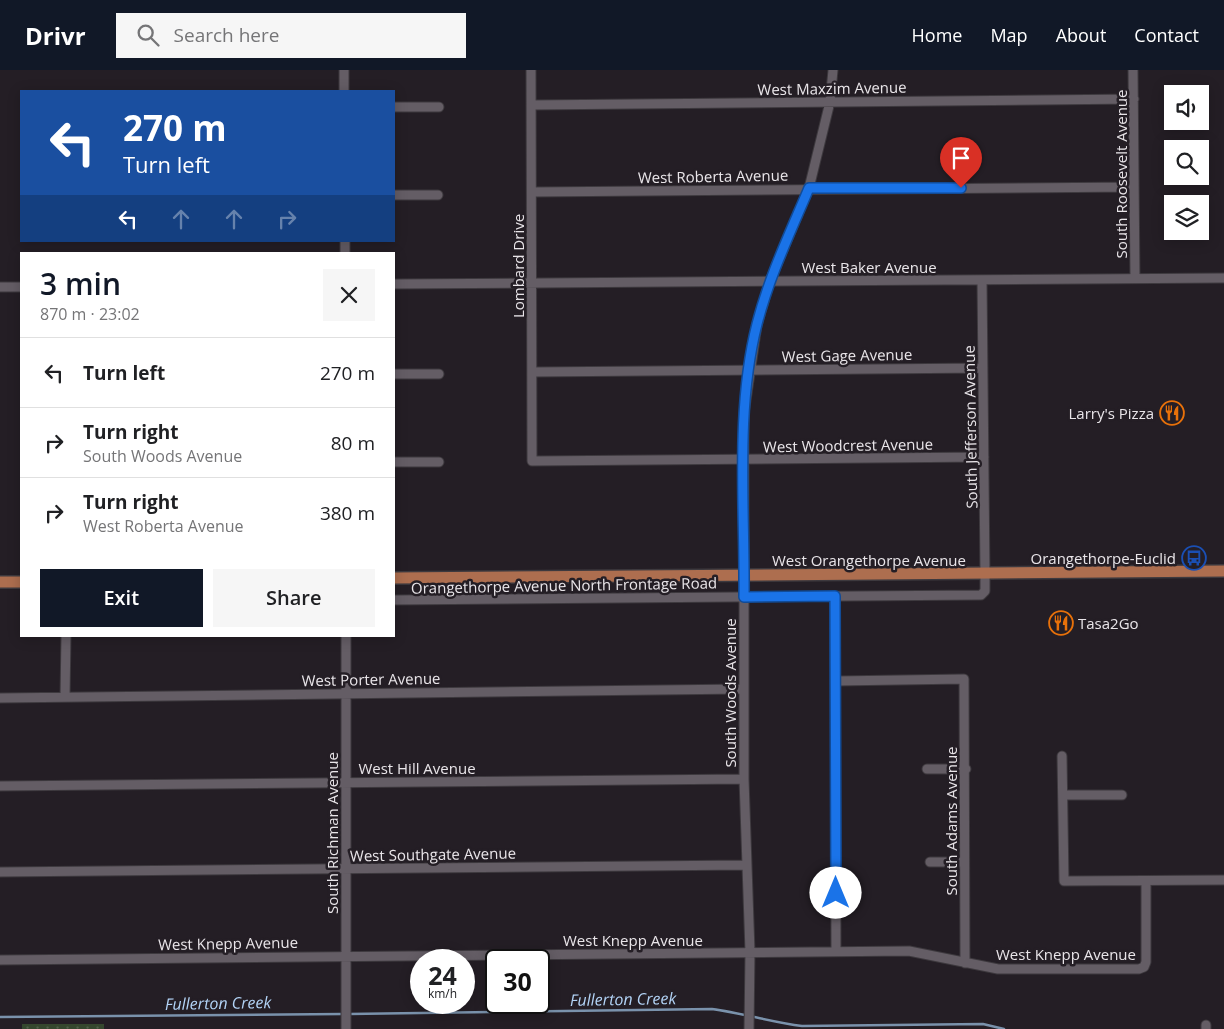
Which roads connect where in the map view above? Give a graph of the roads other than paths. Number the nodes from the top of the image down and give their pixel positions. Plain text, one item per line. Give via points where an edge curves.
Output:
1 (344, 70) edge
2 (531, 70) edge
3 (833, 70) edge
4 (1134, 70) edge
5 (344, 90) edge
6 (1134, 99) junction
7 (830, 102) junction
8 (531, 105) junction
9 (439, 107) dead end
10 (395, 108) edge
11 (1134, 187) junction
12 (809, 188) junction
13 (532, 192) junction
14 (395, 195) edge
15 (438, 195) dead end
16 (1135, 278) junction
17 (1224, 278) edge
18 (982, 280) junction
19 (770, 281) junction
20 (532, 283) junction
21 (395, 284) edge
22 (0, 287) edge
23 (20, 287) edge
24 (983, 368) junction
25 (750, 370) junction
26 (532, 372) junction
27 (395, 374) edge
28 (439, 374) dead end
29 (984, 457) junction
30 (744, 460) junction
31 (532, 461) joint
32 (395, 462) edge
33 (439, 462) dead end
34 (1224, 571) edge
35 (985, 574) junction
36 (744, 576) junction
37 (395, 578) edge
38 (0, 582) edge
39 (20, 582) edge
40 (835, 596) junction
41 (744, 597) junction
42 (395, 600) edge
43 (66, 637) edge
44 (346, 637) edge
45 (836, 681) junction
46 (743, 689) junction
47 (347, 692) junction
48 (65, 697) junction
49 (0, 698) edge
50 (1062, 756) dead end
51 (927, 769) dead end
52 (966, 769) junction
53 (744, 779) junction
54 (345, 782) junction
55 (0, 786) edge
56 (1063, 795) junction
57 (1122, 795) dead end
58 (930, 862) dead end
59 (964, 862) junction
60 (746, 865) junction
61 (345, 869) junction
62 (0, 872) edge
63 (1224, 880) edge
64 (1146, 881) junction
65 (836, 951) junction
66 (750, 952) junction
67 (346, 955) junction
68 (0, 960) edge
69 (965, 963) junction
70 (346, 1025) edge
71 (749, 1027) edge

1 - 5 street
2 - 8 street, Lombard Drive
3 - 7 street, South Woods Avenue
4 - 6 street, South Roosevelt Avenue
6 - 7 street, West Maxzim Avenue
6 - 11 street, South Roosevelt Avenue
7 - 8 street, West Maxzim Avenue
7 - 12 street, South Woods Avenue
8 - 13 street, Lombard Drive
9 - 10 street
11 - 12 street, West Roberta Avenue
11 - 16 street, South Roosevelt Avenue
12 - 13 street, West Roberta Avenue
12 - 19 street, South Woods Avenue
13 - 20 street, Lombard Drive
14 - 15 street
16 - 17 street, West Baker Avenue
16 - 18 street, West Baker Avenue
18 - 19 street, West Baker Avenue
18 - 24 street, South Jefferson Avenue
19 - 20 street, West Baker Avenue
19 - 25 street, South Woods Avenue via 757,325
20 - 21 street, West Baker Avenue
20 - 26 street, Lombard Drive
22 - 23 street
24 - 25 street, West Gage Avenue
24 - 29 street, South Jefferson Avenue
25 - 26 street, West Gage Avenue
25 - 30 street, South Woods Avenue via 744,414
26 - 31 street, Lombard Drive
27 - 28 street
29 - 30 street, West Woodcrest Avenue
29 - 35 street, South Jefferson Avenue
30 - 31 street, West Woodcrest Avenue
30 - 36 street, South Woods Avenue
32 - 33 street
34 - 35 main road, West Orangethorpe Avenue
35 - 36 main road, West Orangethorpe Avenue
35 - 40 street, Orangethorpe Avenue North Frontage Road via 985,591 981,595
36 - 37 main road, West Orangethorpe Avenue
36 - 41 street, South Woods Avenue
38 - 39 main road
40 - 41 street, Orangethorpe Avenue North Frontage Road
40 - 45 street
41 - 42 street, Orangethorpe Avenue North Frontage Road
41 - 46 street, South Woods Avenue
43 - 48 street
44 - 47 street, South Richman Avenue
45 - 52 street, South Adams Avenue via 964,679
45 - 65 street
46 - 47 street, West Porter Avenue
46 - 53 street, South Woods Avenue
47 - 48 street, West Porter Avenue
47 - 54 street, South Richman Avenue
48 - 49 street, West Porter Avenue
50 - 56 street
51 - 52 street
52 - 59 street, South Adams Avenue
53 - 54 street, West Hill Avenue
53 - 60 street, South Woods Avenue
54 - 55 street, West Hill Avenue
54 - 61 street, South Richman Avenue
56 - 57 street
56 - 64 street via 1064,882
58 - 59 street
59 - 69 street, South Adams Avenue
60 - 61 street, West Southgate Avenue
60 - 66 street, South Woods Avenue
61 - 62 street, West Southgate Avenue
61 - 67 street, South Richman Avenue
63 - 64 street
64 - 69 street, West Knepp Avenue via 1144,967 998,969
65 - 66 street, West Knepp Avenue
65 - 69 street, West Knepp Avenue via 909,951
66 - 67 street, West Knepp Avenue
66 - 71 street, South Woods Avenue
67 - 68 street, West Knepp Avenue
67 - 70 street, South Richman Avenue

